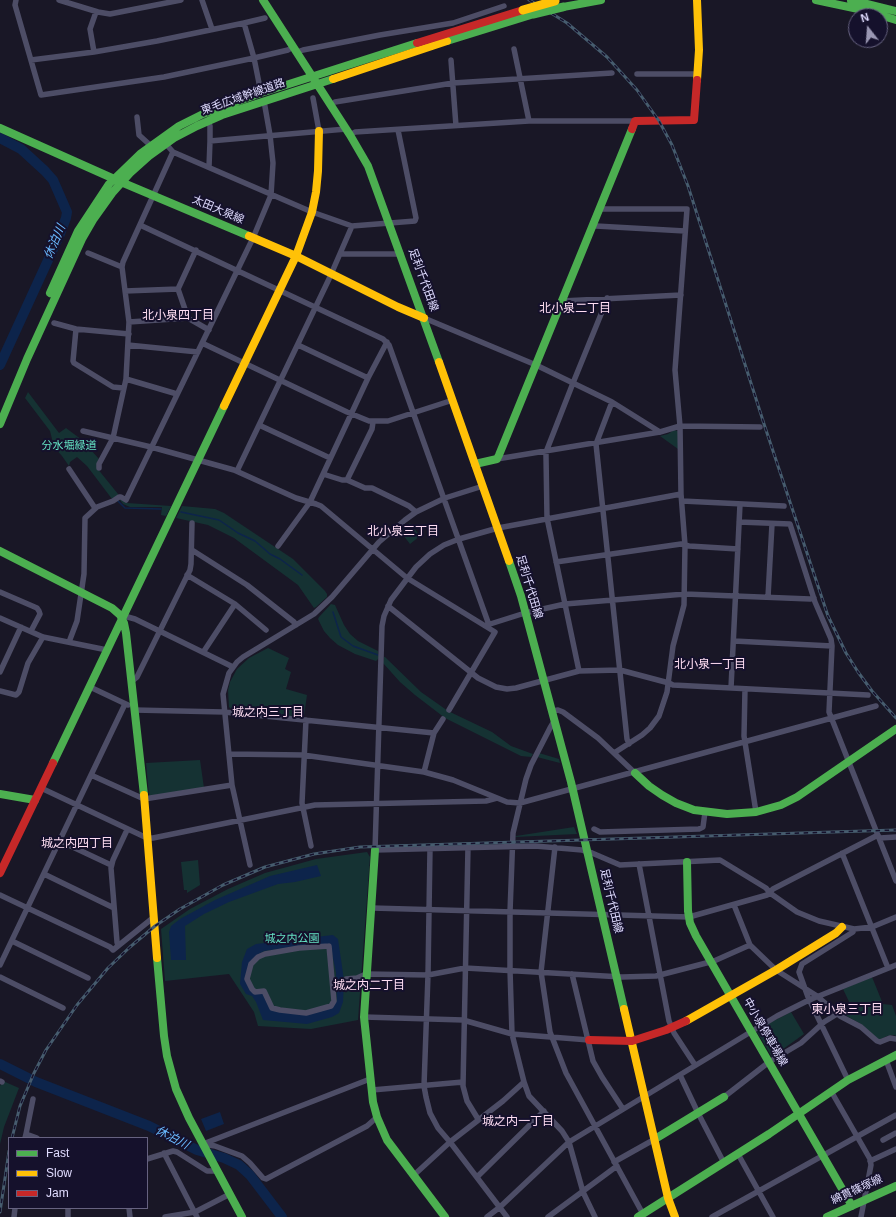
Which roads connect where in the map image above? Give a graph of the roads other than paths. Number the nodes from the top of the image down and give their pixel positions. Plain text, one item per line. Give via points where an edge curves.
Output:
1 (16, 0) edge
2 (59, 0) edge
3 (181, 0) edge
4 (202, 0) edge
5 (263, 0) edge
6 (601, 0) edge
7 (697, 0) edge
8 (816, 0) edge
9 (851, 0) edge
10 (559, 3) edge
11 (504, 6) dead end
12 (896, 11) edge
13 (96, 12) junction
14 (265, 18) dead end
15 (896, 20) edge
16 (244, 23) junction
17 (212, 29) junction
18 (514, 49) dead end
19 (295, 50) junction
20 (94, 52) junction
21 (254, 58) junction
22 (31, 60) junction
23 (451, 60) dead end
24 (612, 73) dead end
25 (637, 74) dead end
26 (698, 74) junction
27 (520, 79) junction
28 (315, 80) junction
29 (453, 83) junction
30 (262, 97) junction
31 (313, 98) dead end
32 (336, 102) dead end
33 (137, 117) dead end
34 (208, 121) junction
35 (529, 121) junction
36 (635, 121) junction
37 (456, 126) junction
38 (0, 128) edge
39 (398, 130) junction
40 (319, 131) junction
41 (348, 132) junction
42 (270, 136) junction
43 (210, 141) junction
44 (166, 144) junction
45 (150, 145) junction
46 (173, 152) junction
47 (209, 167) junction
48 (118, 180) junction
49 (153, 195) junction
50 (271, 195) junction
51 (600, 209) junction
52 (312, 212) junction
53 (390, 223) junction
54 (140, 225) junction
55 (352, 226) junction
56 (596, 226) dead end
57 (686, 231) junction
58 (253, 238) junction
59 (196, 250) junction
60 (88, 253) dead end
61 (340, 254) junction
62 (401, 254) junction
63 (296, 256) junction
64 (122, 267) junction
65 (237, 270) junction
66 (331, 274) junction
67 (178, 289) junction
68 (280, 290) junction
69 (126, 291) junction
70 (681, 295) junction
71 (607, 298) junction
72 (562, 301) junction
73 (316, 307) junction
74 (188, 318) junction
75 (424, 318) junction
76 (129, 322) junction
77 (54, 323) dead end
78 (76, 329) junction
79 (208, 330) junction
80 (129, 334) junction
81 (202, 342) junction
82 (387, 342) junction
83 (128, 345) junction
84 (298, 345) junction
85 (198, 352) junction
86 (245, 363) junction
87 (536, 365) junction
88 (368, 378) junction
89 (126, 379) junction
90 (280, 380) junction
91 (573, 383) junction
92 (123, 388) junction
93 (177, 394) junction
94 (453, 400) junction
95 (612, 402) junction
96 (0, 406) edge
97 (414, 412) junction
98 (351, 414) junction
99 (374, 422) junction
100 (0, 424) edge
101 (259, 425) junction
102 (680, 426) junction
103 (760, 427) dead end
104 (83, 431) dead end
105 (660, 432) junction
106 (113, 438) junction
107 (596, 444) junction
108 (152, 448) junction
109 (546, 452) junction
110 (330, 458) junction
111 (497, 459) junction
112 (198, 461) junction
113 (475, 464) junction
114 (99, 468) dead end
115 (69, 469) dead end
116 (237, 471) junction
117 (323, 474) junction
118 (348, 480) junction
119 (483, 486) junction
120 (681, 494) junction
121 (445, 498) junction
122 (682, 501) junction
123 (310, 502) junction
124 (740, 504) junction
125 (784, 506) dead end
126 (95, 508) junction
127 (603, 509) junction
128 (416, 512) junction
129 (548, 518) junction
130 (740, 522) junction
131 (192, 523) dead end
132 (772, 524) junction
133 (498, 528) junction
134 (459, 539) junction
135 (685, 545) junction
136 (278, 546) dead end
137 (372, 549) junction
138 (738, 549) junction
139 (192, 550) junction
140 (0, 551) edge
141 (608, 554) junction
142 (556, 562) junction
143 (187, 575) junction
144 (407, 578) junction
145 (0, 592) edge
146 (82, 593) junction
147 (685, 594) junction
148 (736, 596) junction
149 (768, 597) junction
150 (814, 598) junction
151 (613, 601) junction
152 (235, 604) junction
153 (565, 604) junction
154 (388, 606) junction
155 (525, 613) junction
156 (0, 618) edge
157 (123, 618) junction
158 (296, 625) junction
159 (487, 625) junction
160 (21, 627) junction
161 (160, 630) junction
162 (266, 630) dead end
163 (31, 631) junction
164 (43, 637) junction
165 (734, 641) junction
166 (69, 642) junction
167 (832, 646) junction
168 (107, 650) junction
169 (204, 651) junction
170 (233, 667) junction
171 (620, 670) junction
172 (579, 671) junction
173 (0, 672) edge
174 (471, 672) junction
175 (544, 680) junction
176 (132, 681) junction
177 (669, 683) junction
178 (90, 687) junction
179 (732, 688) junction
180 (745, 689) junction
181 (0, 691) edge
182 (830, 693) junction
183 (868, 695) dead end
184 (131, 706) junction
185 (876, 706) dead end
186 (449, 710) dead end
187 (552, 711) junction
188 (224, 712) junction
189 (831, 718) junction
190 (443, 719) dead end
191 (306, 720) junction
192 (555, 722) junction
193 (379, 727) junction
194 (896, 729) edge
195 (434, 733) junction
196 (745, 742) junction
197 (629, 744) junction
198 (614, 753) junction
199 (229, 754) junction
200 (303, 755) junction
201 (848, 762) junction
202 (378, 766) junction
203 (424, 772) junction
204 (634, 773) junction
205 (91, 775) junction
206 (232, 786) junction
207 (41, 788) junction
208 (572, 789) junction
209 (0, 794) edge
210 (497, 798) junction
211 (144, 799) junction
212 (35, 800) junction
213 (520, 803) junction
214 (378, 804) junction
215 (77, 805) junction
216 (302, 807) junction
217 (705, 812) junction
218 (756, 812) junction
219 (239, 820) junction
220 (594, 829) dead end
221 (128, 830) junction
222 (879, 837) junction
223 (896, 837) edge
224 (147, 838) junction
225 (60, 841) junction
226 (311, 846) dead end
227 (468, 847) junction
228 (512, 847) junction
229 (555, 847) junction
230 (430, 849) junction
231 (375, 850) junction
232 (588, 851) junction
233 (842, 853) junction
234 (687, 862) junction
235 (250, 864) dead end
236 (638, 864) junction
237 (111, 865) junction
238 (0, 873) edge
239 (44, 874) junction
240 (896, 881) edge
241 (770, 894) junction
242 (0, 895) edge
243 (734, 905) junction
244 (27, 907) junction
245 (114, 908) junction
246 (372, 908) junction
247 (428, 909) junction
248 (466, 910) junction
249 (510, 912) junction
250 (547, 913) junction
251 (602, 914) junction
252 (648, 916) junction
253 (154, 917) junction
254 (689, 917) junction
255 (896, 917) edge
256 (842, 927) junction
257 (872, 927) junction
258 (854, 929) junction
259 (12, 941) junction
260 (750, 945) junction
261 (825, 945) junction
262 (118, 946) junction
263 (711, 962) junction
264 (0, 965) edge
265 (896, 965) edge
266 (465, 968) junction
267 (888, 968) junction
268 (510, 970) junction
269 (776, 970) junction
270 (541, 972) junction
271 (366, 974) junction
272 (572, 974) junction
273 (428, 975) junction
274 (660, 975) junction
275 (617, 976) junction
276 (0, 977) edge
277 (88, 978) dead end
278 (346, 979) dead end
279 (332, 980) joint
280 (805, 989) junction
281 (730, 996) junction
282 (817, 996) junction
283 (809, 1000) junction
284 (63, 1008) dead end
285 (837, 1014) junction
286 (364, 1017) junction
287 (426, 1019) junction
288 (463, 1020) junction
289 (821, 1024) junction
290 (671, 1028) junction
291 (751, 1031) junction
292 (512, 1034) junction
293 (551, 1037) junction
294 (896, 1039) edge
295 (589, 1040) junction
296 (632, 1041) junction
297 (896, 1055) edge
298 (886, 1060) junction
299 (769, 1062) junction
300 (695, 1065) junction
301 (680, 1075) junction
302 (370, 1079) junction
303 (848, 1080) junction
304 (463, 1082) junction
305 (524, 1082) junction
306 (424, 1086) junction
307 (896, 1087) edge
308 (372, 1090) junction
309 (831, 1091) junction
310 (644, 1096) junction
311 (724, 1097) joint
312 (33, 1099) dead end
313 (623, 1109) junction
314 (544, 1111) junction
315 (698, 1113) junction
316 (798, 1114) junction
317 (896, 1115) edge
318 (377, 1117) junction
319 (478, 1119) junction
320 (595, 1126) junction
321 (896, 1133) edge
322 (25, 1136) edge
323 (858, 1138) junction
324 (655, 1139) junction
325 (883, 1140) dead end
326 (450, 1142) junction
327 (569, 1142) junction
328 (204, 1146) junction
329 (896, 1149) edge
330 (164, 1153) junction
331 (738, 1154) junction
332 (823, 1157) junction
333 (148, 1159) edge
334 (870, 1161) junction
335 (724, 1163) junction
336 (616, 1164) junction
337 (217, 1171) junction
338 (414, 1175) junction
339 (476, 1177) junction
340 (896, 1186) edge
341 (759, 1191) junction
342 (583, 1192) junction
343 (230, 1194) junction
344 (668, 1198) junction
345 (864, 1200) junction
346 (852, 1206) junction
347 (500, 1207) junction
348 (196, 1214) edge
349 (640, 1215) edge
350 (165, 1217) edge
351 (242, 1217) edge
352 (445, 1217) edge
353 (487, 1217) edge
354 (507, 1217) edge
355 (548, 1217) edge
356 (595, 1217) edge
357 (675, 1217) edge
358 (712, 1217) edge
359 (773, 1217) edge
360 (827, 1217) edge
361 (861, 1217) edge

1 - 22 street via 15,5
2 - 13 street
3 - 13 street via 120,13
4 - 17 street
5 - 19 main road, 足利千代田線
6 - 10 main road, 東毛広域幹線道路
7 - 26 main road
8 - 15 main road
9 - 12 main road
10 - 28 main road, 東毛広域幹線道路, bridge via 534,14
10 - 28 main road, 東毛広域幹線道路, bridge via 523,10
11 - 19 street via 453,23
13 - 20 street via 90,29
14 - 16 street
16 - 17 street
16 - 21 street
17 - 20 street
18 - 27 street
19 - 21 street
19 - 28 main road, 足利千代田線
20 - 22 street
21 - 22 street via 164,77 41,95
21 - 30 street
23 - 29 street
24 - 27 street
25 - 26 street
26 - 36 main road via 694,120
27 - 29 street
27 - 35 street
28 - 30 main road, 東毛広域幹線道路
28 - 41 main road, 足利千代田線
29 - 32 street
29 - 37 street
30 - 34 main road, 東毛広域幹線道路
30 - 42 street
30 - 45 main road, 東毛広域幹線道路 via 203,114 178,126
31 - 40 street
33 - 45 street via 139,135
34 - 43 street
34 - 44 main road, 東毛広域幹線道路
35 - 36 street
35 - 37 street
36 - 51 main road
37 - 39 street
38 - 48 main road, 太田大泉線
39 - 41 street
39 - 53 street via 416,218 415,221
40 - 41 street
40 - 42 street
40 - 52 main road via 318,171
41 - 53 main road, 足利千代田線 via 368,166
42 - 43 street
42 - 50 street via 273,163
43 - 47 street
44 - 46 street
44 - 48 main road, 東毛広域幹線道路
45 - 48 main road, 東毛広域幹線道路 via 129,164
46 - 47 street
46 - 49 street
47 - 50 street
48 - 49 main road, 太田大泉線
48 - 96 main road, 東毛広域幹線道路 via 86,217 70,246
48 - 100 main road, 東毛広域幹線道路 via 82,239
49 - 54 street
49 - 58 main road, 太田大泉線
50 - 52 street
50 - 58 street
51 - 57 street via 687,209
51 - 72 main road
52 - 55 street
52 - 63 main road
53 - 55 street
53 - 62 main road, 足利千代田線
54 - 59 street
54 - 64 street
55 - 61 street
56 - 57 street
57 - 70 street
58 - 63 main road, 太田大泉線
58 - 65 street
59 - 65 street
59 - 67 street
60 - 64 street
61 - 62 street
61 - 66 street
62 - 75 main road, 足利千代田線
63 - 66 main road, 太田大泉線
63 - 68 main road
64 - 69 street
65 - 68 street
65 - 79 street
66 - 73 street
66 - 75 main road, 太田大泉線
67 - 69 street
67 - 74 street
68 - 73 street
68 - 86 main road
69 - 76 street
70 - 71 street
70 - 102 street via 675,370
71 - 72 street
71 - 91 street
72 - 87 main road
73 - 82 street
73 - 84 street
74 - 76 street
74 - 79 street
75 - 87 street
75 - 94 main road, 足利千代田線
76 - 80 street
77 - 78 street
78 - 80 street
78 - 92 street via 73,361 110,385
79 - 81 street
80 - 83 street
81 - 85 street
81 - 86 street
82 - 88 street
82 - 97 street
83 - 85 street
83 - 89 street
84 - 88 street
84 - 90 street
85 - 93 street
86 - 90 street
86 - 112 main road
87 - 91 street
87 - 111 main road
88 - 98 street
89 - 92 street
89 - 93 street
90 - 98 street
90 - 101 street
91 - 95 street
91 - 109 street
92 - 106 street
93 - 108 street
94 - 97 street
94 - 113 main road, 足利千代田線
95 - 105 street
95 - 107 street
97 - 99 street via 388,421
97 - 121 street
98 - 99 street
98 - 110 street
99 - 118 street
101 - 110 street
101 - 116 street
102 - 103 street
102 - 105 street
102 - 120 street
104 - 106 street
105 - 107 street
106 - 108 street
106 - 114 street
107 - 109 street
107 - 127 street
108 - 112 street
108 - 126 street via 126,500 119,497
109 - 111 street
109 - 129 street
110 - 117 street
111 - 113 main road
112 - 116 street
112 - 157 main road
113 - 119 main road, 足利千代田線
115 - 126 street
116 - 123 street
117 - 118 street
117 - 123 street
118 - 128 street via 372,488
119 - 121 street
119 - 133 main road, 足利千代田線
120 - 122 street
120 - 127 street
121 - 128 street
121 - 134 street
122 - 124 street
122 - 135 street
123 - 136 street
123 - 137 street via 321,506
124 - 125 street
124 - 130 street
126 - 146 street via 85,519
127 - 129 street
127 - 141 street
128 - 137 street
129 - 133 street
129 - 142 street
130 - 132 street
130 - 138 street
131 - 139 street
132 - 149 street
132 - 150 street via 790,524
133 - 134 street
133 - 155 main road, 足利千代田線
134 - 144 street via 437,549 422,560
134 - 159 street
135 - 138 street
135 - 141 street
135 - 147 street
137 - 144 street
137 - 158 street via 332,597 314,614
138 - 148 street
139 - 143 street
139 - 158 street via 244,583
140 - 146 main road
141 - 142 street
141 - 151 street
142 - 153 street
143 - 152 street
143 - 161 street
144 - 154 street
144 - 159 street
145 - 163 street via 37,608 40,614
146 - 157 main road via 112,608
146 - 166 street via 77,621
147 - 148 street
147 - 151 street
147 - 177 street via 683,612 673,646
148 - 149 street
148 - 165 street
149 - 150 street
150 - 167 street
151 - 153 street
151 - 171 street
152 - 162 street
152 - 169 street
153 - 155 street
153 - 172 street
154 - 174 street
154 - 193 street via 381,636
155 - 159 street
155 - 175 main road, 足利千代田線
156 - 160 street
157 - 161 street via 132,617
157 - 168 main road
157 - 176 main road
158 - 170 street via 250,653
159 - 174 street via 495,632
160 - 163 street
160 - 173 street
161 - 169 street
161 - 176 street via 137,677
163 - 164 street
164 - 166 street
164 - 181 street via 28,663 19,692 16,695
165 - 167 street
165 - 179 street
166 - 168 street
167 - 182 street
168 - 178 main road
169 - 170 street
170 - 188 street via 223,694
171 - 172 street
171 - 177 street
171 - 197 street
172 - 175 street
174 - 175 street via 488,684 506,689
174 - 186 street
175 - 187 main road, 足利千代田線
176 - 184 main road
177 - 179 street
177 - 197 street via 659,716 650,728
178 - 184 street
178 - 207 main road
179 - 180 street
180 - 182 street
180 - 196 street
182 - 183 street
182 - 189 street
184 - 188 street
184 - 205 street
184 - 211 main road
185 - 189 street
187 - 192 main road, 足利千代田線
187 - 198 street via 563,712
188 - 191 street
188 - 199 street
189 - 196 street
189 - 201 street
190 - 195 street
191 - 193 street
191 - 200 street
192 - 208 main road, 足利千代田線
192 - 213 street via 533,759
193 - 195 street
193 - 202 street
194 - 201 main road
195 - 203 street
196 - 204 street
196 - 218 street
197 - 198 street
198 - 204 street
199 - 200 street
199 - 206 street
200 - 202 street
200 - 216 street
201 - 218 main road via 797,797 781,805
201 - 222 street
202 - 203 street
202 - 214 street
203 - 210 street
204 - 208 street
204 - 217 main road via 676,803
205 - 211 street
205 - 215 street
206 - 211 street
206 - 219 street
207 - 212 main road
207 - 215 street
208 - 213 street
208 - 232 main road, 足利千代田線
209 - 212 main road
210 - 213 street
210 - 214 street via 486,801
211 - 224 main road
212 - 238 main road
213 - 228 street
214 - 216 street via 322,804
214 - 231 street
215 - 221 street
215 - 225 street
216 - 219 street
216 - 226 street
217 - 218 main road
217 - 220 street via 703,827 698,829 600,832
219 - 224 street
219 - 235 street
221 - 224 street
221 - 237 street
222 - 223 street
222 - 233 street
222 - 240 street
224 - 253 main road
225 - 237 street
225 - 239 street
227 - 228 street
227 - 230 street
227 - 248 street
228 - 229 street
228 - 249 street
229 - 232 street
229 - 250 street
230 - 231 street
230 - 247 street
231 - 246 main road
232 - 236 street via 618,865
232 - 251 main road, 足利千代田線
233 - 241 street via 773,889
233 - 257 street
234 - 236 street
234 - 241 street via 721,860 766,888
234 - 254 main road, 中小泉停車場線
236 - 252 street
237 - 245 street
239 - 244 street
239 - 245 street
241 - 243 street
241 - 256 street via 797,912 819,922
242 - 244 street
243 - 254 street
243 - 260 street
244 - 259 street
244 - 262 street via 113,950
245 - 262 street
246 - 247 street
246 - 271 main road
247 - 248 street
247 - 273 street
248 - 249 street
248 - 266 street
249 - 250 street
249 - 268 street
250 - 251 street
250 - 270 street
251 - 252 street
251 - 275 main road, 足利千代田線
252 - 254 street
252 - 274 street
253 - 262 street
253 - 328 main road via 167,1056 176,1088
254 - 263 main road, 中小泉停車場線 via 696,936
255 - 257 street
256 - 258 street
256 - 261 main road
257 - 258 street
257 - 267 street
258 - 261 street via 853,932
259 - 264 street
259 - 277 street
260 - 263 street
260 - 269 street
261 - 269 main road
261 - 280 street via 800,967
263 - 274 street
263 - 281 main road, 中小泉停車場線
265 - 267 street
266 - 268 street
266 - 273 street
266 - 288 street
267 - 282 street
268 - 270 street
268 - 292 street
269 - 280 street
269 - 281 main road
270 - 272 street
270 - 293 street
271 - 273 street
271 - 278 street
271 - 286 main road
272 - 275 street
272 - 295 street
273 - 287 street
274 - 275 street
274 - 290 street
275 - 296 main road, 足利千代田線
276 - 284 street
279 - 279 street via 334,1001 331,1006 306,1013 272,1008 264,991 255,992 247,979 251,964 258,957 299,948 329,946
280 - 282 street
280 - 283 street
281 - 290 main road
281 - 291 main road, 中小泉停車場線
282 - 283 street
282 - 285 street
283 - 289 street
283 - 291 street
285 - 289 street
285 - 294 street via 861,1027 877,1041
286 - 287 street
286 - 302 main road
287 - 288 street
287 - 306 street
288 - 292 street
288 - 304 street
289 - 299 street via 801,1043
289 - 303 street
290 - 296 main road
290 - 300 street
291 - 299 main road, 中小泉停車場線
291 - 300 street
292 - 293 street
292 - 305 street
293 - 295 street
293 - 320 street via 566,1073
295 - 296 main road
295 - 313 street via 593,1061
296 - 310 main road, 足利千代田線
297 - 298 main road
298 - 303 main road
298 - 307 street
299 - 311 street
299 - 316 main road, 中小泉停車場線
300 - 301 street
301 - 310 street
301 - 315 street
302 - 308 main road
302 - 328 street
303 - 309 main road
304 - 306 street
304 - 319 street via 467,1101
305 - 314 street via 529,1096
305 - 319 street
306 - 308 street
306 - 326 street via 430,1113
308 - 318 main road
309 - 316 main road
309 - 323 street
310 - 313 street
310 - 324 main road, 足利千代田線
311 - 315 main road
312 - 322 street
313 - 320 street
314 - 327 street
314 - 339 street
315 - 324 main road
315 - 335 street
316 - 331 main road
316 - 332 main road, 中小泉停車場線
317 - 323 street
318 - 328 street via 367,1126 266,1179 242,1156
318 - 338 main road via 387,1140
319 - 326 street
320 - 327 street
320 - 336 street
321 - 325 street
323 - 332 street
323 - 334 street
324 - 336 street
324 - 344 main road, 足利千代田線
326 - 338 street
326 - 339 street
327 - 342 street
327 - 347 street
328 - 337 main road
329 - 334 street
330 - 333 street
330 - 337 street via 177,1152 207,1171
330 - 348 street
331 - 335 main road
331 - 341 street
332 - 341 street
332 - 346 main road, 中小泉停車場線
334 - 345 street
335 - 344 main road
336 - 342 street
336 - 349 street
337 - 343 main road
338 - 352 main road
339 - 347 street
340 - 345 main road, 綿貫篠塚線
341 - 358 street
341 - 359 street
342 - 355 street
342 - 356 street
343 - 348 street
343 - 351 main road
344 - 349 main road
344 - 357 main road, 足利千代田線
345 - 346 main road, 綿貫篠塚線
345 - 361 street
346 - 360 main road, 綿貫篠塚線
347 - 353 street
347 - 354 street
348 - 350 street

